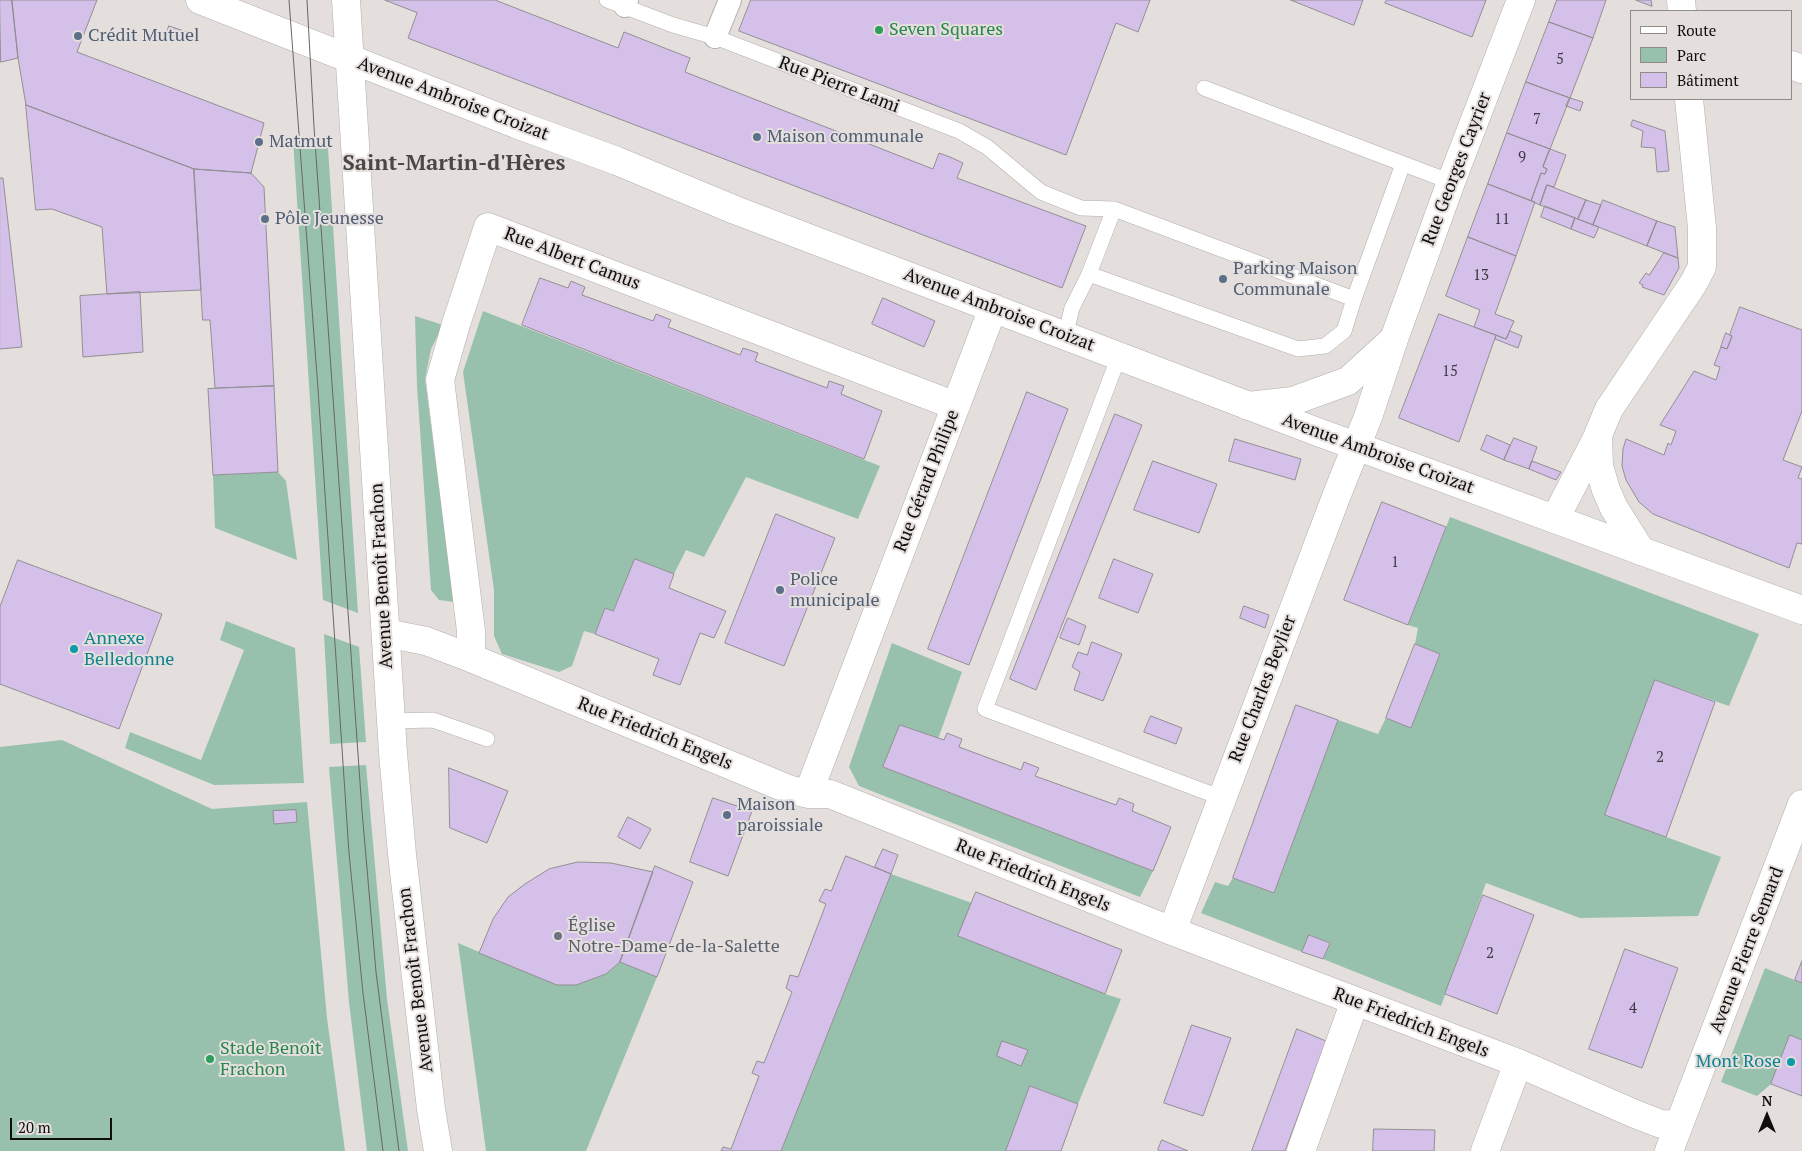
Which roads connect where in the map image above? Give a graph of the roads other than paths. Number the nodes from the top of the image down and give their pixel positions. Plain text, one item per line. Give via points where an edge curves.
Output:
1 (200, 0) edge
2 (346, 0) edge
3 (730, 0) edge
4 (1521, 0) edge
5 (620, 2) edge
6 (715, 37) junction
7 (349, 58) junction
8 (1204, 88) dead end
9 (1689, 100) edge
10 (1403, 164) junction
11 (1451, 182) junction
12 (1114, 209) junction
13 (1089, 274) junction
14 (1354, 299) junction
15 (993, 308) junction
16 (1065, 336) junction
17 (1394, 339) junction
18 (1119, 356) junction
19 (956, 406) junction
20 (1248, 406) junction
21 (1598, 435) junction
22 (1356, 447) junction
23 (1555, 519) junction
24 (1641, 550) junction
25 (1802, 610) edge
26 (386, 633) junction
27 (471, 658) junction
28 (391, 722) junction
29 (486, 739) dead end
30 (808, 794) junction
31 (1222, 798) junction
32 (1802, 804) edge
33 (1172, 931) junction
34 (1355, 1001) junction
35 (1518, 1063) junction
36 (1679, 1125) junction
37 (438, 1151) edge
38 (1301, 1151) edge
39 (1485, 1151) edge
40 (1669, 1151) edge

1 - 7 street, Avenue Ambroise Croizat
2 - 7 street, Avenue Benoît Frachon
3 - 6 street
4 - 11 street, Rue Georges Cayrier
5 - 6 lane, Rue Pierre Lami via 673,25
6 - 12 lane, Rue Pierre Lami via 959,131 987,147 1041,192 1081,208
7 - 15 street, Avenue Ambroise Croizat
7 - 26 street, Avenue Benoît Frachon
8 - 10 lane
9 - 21 street via 1702,228 1702,267 1609,409
10 - 11 lane
10 - 14 lane
11 - 17 street, Rue Georges Cayrier
12 - 13 lane
12 - 14 lane, Rue Pierre Lami
13 - 14 lane via 1298,349 1325,346 1344,331
13 - 16 lane via 1072,308
15 - 16 street, Avenue Ambroise Croizat
15 - 19 street, Rue Gérard Philipe
16 - 18 street, Avenue Ambroise Croizat
17 - 20 street, Rue Georges Cayrier via 1348,381 1293,401
17 - 22 street, Rue Georges Cayrier
18 - 20 street, Avenue Ambroise Croizat
18 - 31 lane via 984,709
19 - 27 street, Rue Albert Camus via 488,227 440,380 471,631
19 - 30 street, Rue Gérard Philipe
20 - 22 street, Avenue Ambroise Croizat
21 - 23 street
21 - 24 street via 1599,466 1606,490
22 - 23 street, Avenue Ambroise Croizat
22 - 31 street, Rue Charles Beylier
23 - 24 street, Avenue Ambroise Croizat
24 - 25 street, Avenue Ambroise Croizat
26 - 27 street, Rue Friedrich Engels via 426,641
26 - 28 street, Avenue Benoît Frachon
27 - 30 street, Rue Friedrich Engels via 788,789
28 - 29 lane via 433,720
28 - 37 street, Avenue Benoît Frachon via 402,854
30 - 33 street, Rue Friedrich Engels via 830,794
31 - 33 street, Rue Charles Beylier
32 - 36 street, Avenue Pierre Semard
33 - 34 street, Rue Friedrich Engels
34 - 35 street, Rue Friedrich Engels
34 - 38 street
35 - 36 street, Rue Friedrich Engels via 1661,1124
35 - 39 street
36 - 40 street, Avenue Pierre Semard

